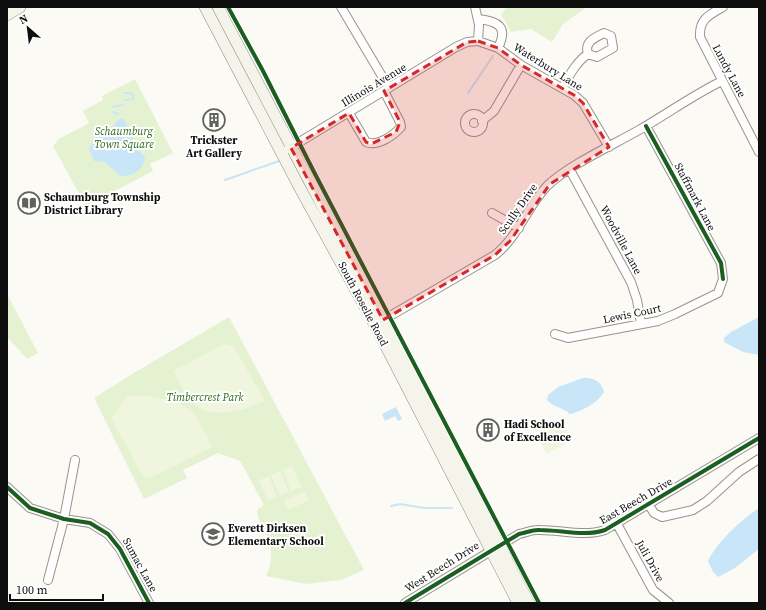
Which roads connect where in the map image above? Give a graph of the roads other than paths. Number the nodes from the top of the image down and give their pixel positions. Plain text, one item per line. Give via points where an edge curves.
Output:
1 (20, 7) edge
2 (205, 7) edge
3 (218, 7) edge
4 (341, 7) edge
5 (475, 7) edge
6 (723, 7) edge
7 (7, 15) edge
8 (478, 19) junction
9 (478, 40) junction
10 (498, 48) junction
11 (588, 54) dead end
12 (521, 65) junction
13 (722, 81) junction
14 (563, 88) junction
15 (387, 90) junction
16 (349, 113) junction
17 (482, 121) dead end
18 (646, 126) junction
19 (609, 147) junction
20 (287, 150) junction
21 (759, 152) edge
22 (570, 170) junction
23 (492, 213) dead end
24 (519, 228) junction
25 (723, 279) joint
26 (379, 323) junction
27 (641, 324) junction
28 (555, 334) dead end
29 (759, 438) edge
30 (759, 459) edge
31 (75, 460) dead end
32 (7, 487) edge
33 (649, 505) junction
34 (64, 519) junction
35 (618, 524) junction
36 (495, 548) junction
37 (48, 580) dead end
38 (149, 603) edge
39 (405, 603) edge
40 (518, 603) edge
41 (529, 603) edge
42 (667, 603) edge

1 - 7 main road
2 - 20 main road, South Roselle Road
3 - 20 main road, South Roselle Road
4 - 15 street
5 - 8 street
6 - 13 street, Lundy Lane via 702,20 700,28 700,36
8 - 9 street
8 - 10 street, Waterbury Lane via 496,22 502,28 503,35
9 - 10 street, Waterbury Lane
9 - 15 street, Illinois Avenue via 456,48
10 - 12 street, Waterbury Lane
11 - 14 street via 582,58
12 - 14 street, Waterbury Lane
12 - 17 street via 494,111
13 - 18 street, Scully Drive
13 - 21 street, Lundy Lane
14 - 19 street, Waterbury Lane via 583,103
15 - 16 street, Illinois Avenue
15 - 16 street via 400,122 401,127 396,132 376,144 366,142
16 - 20 street, Illinois Avenue
18 - 19 street, Scully Drive
18 - 25 street, Staffmark Lane via 721,263
19 - 22 street, Scully Drive
20 - 26 main road, South Roselle Road
22 - 24 street, Scully Drive via 539,195
22 - 27 street, Woodville Lane via 631,282
23 - 24 street
24 - 26 street, Scully Drive via 495,255
25 - 27 street, Lewis Court via 718,293 658,321
26 - 36 main road, South Roselle Road
27 - 28 street, Lewis Court via 568,338
29 - 33 street, East Beech Drive
30 - 33 street via 693,510 662,517 654,513
31 - 34 street
32 - 34 street, Sumac Lane via 30,508
33 - 35 street, East Beech Drive
34 - 37 street
34 - 38 street, Sumac Lane via 90,523 116,542
35 - 36 street, East Beech Drive via 596,533 538,529 519,534
35 - 42 street, Juli Drive via 653,590
36 - 39 street, West Beech Drive
36 - 40 main road, South Roselle Road
36 - 41 main road, South Roselle Road

